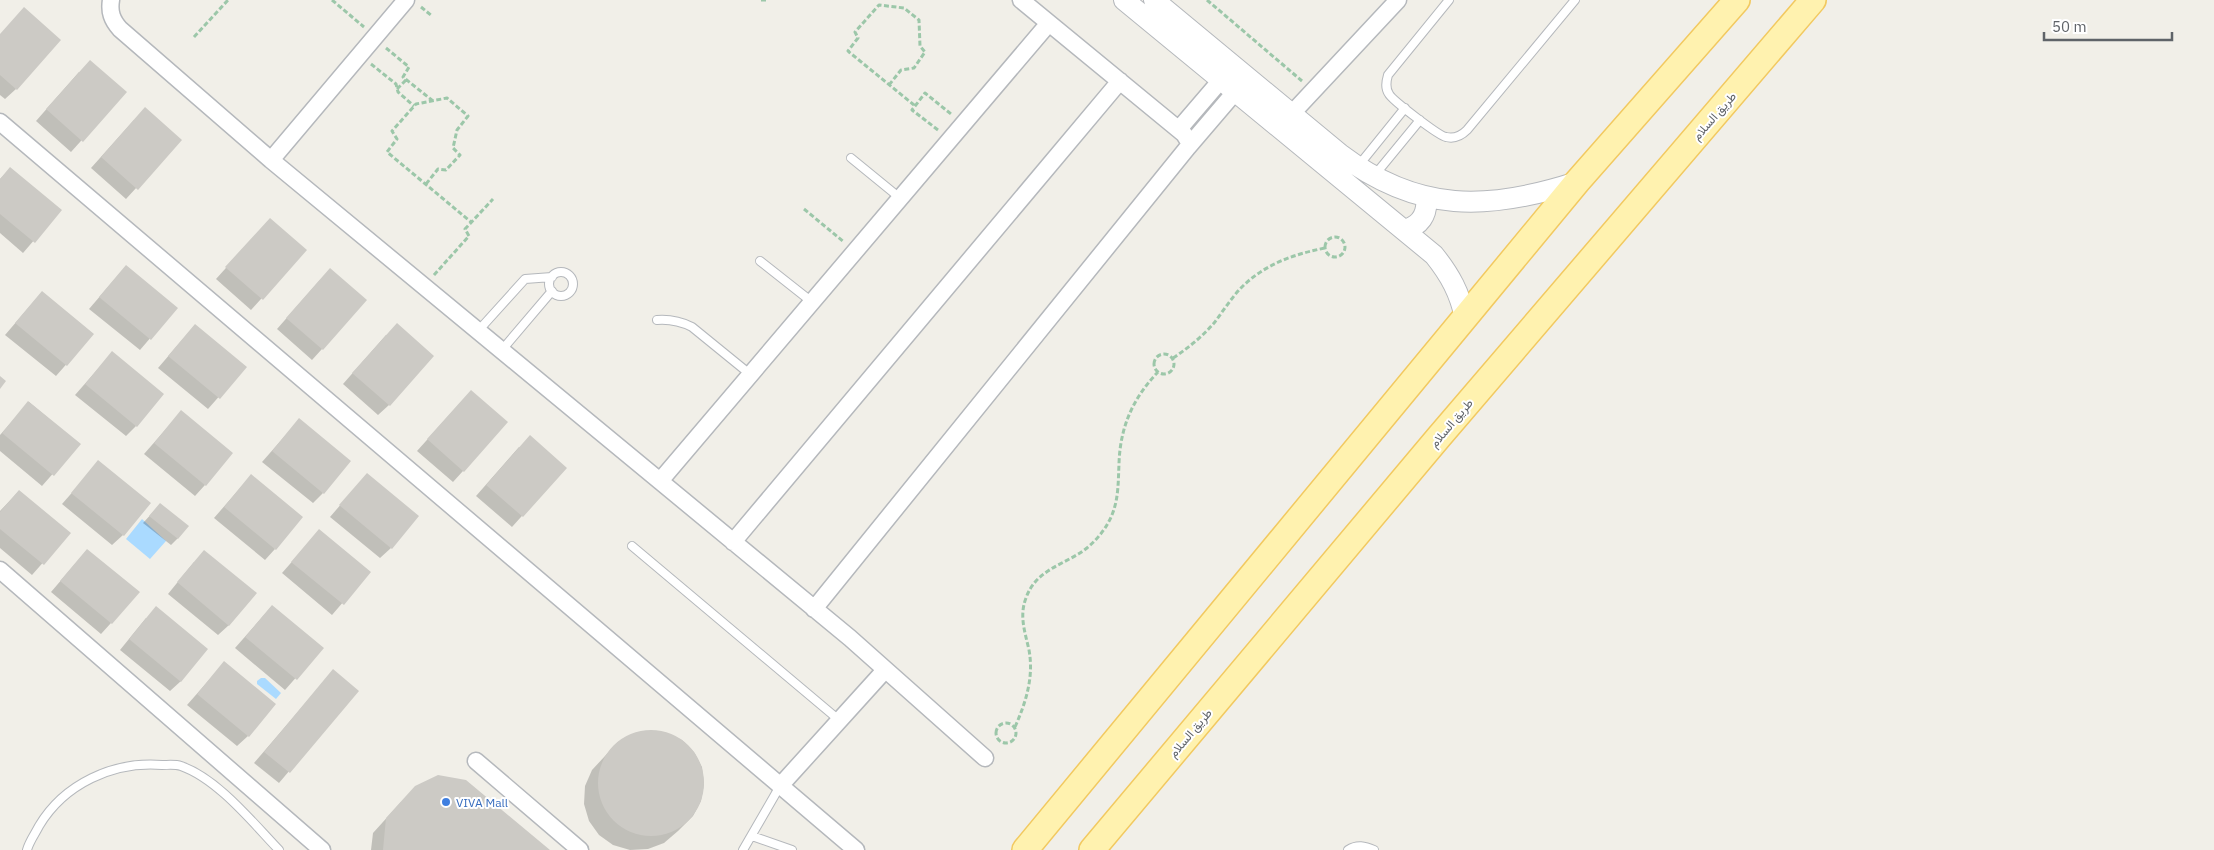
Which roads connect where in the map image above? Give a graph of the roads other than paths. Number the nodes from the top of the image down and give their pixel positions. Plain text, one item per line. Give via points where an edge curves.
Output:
1 (111, 0) edge
2 (406, 0) edge
3 (1021, 0) edge
4 (1124, 0) edge
5 (1154, 0) edge
6 (1398, 0) edge
7 (1449, 0) edge
8 (1575, 0) edge
9 (1737, 0) edge
10 (1813, 0) edge
11 (1049, 23) junction
12 (1120, 81) junction
13 (1228, 86) junction
14 (1405, 108) junction
15 (1420, 120) junction
16 (1285, 121) junction
17 (0, 122) edge
18 (1179, 129) junction
19 (1188, 146) junction
20 (851, 158) dead end
21 (271, 160) junction
22 (1365, 172) junction
23 (1577, 182) junction
24 (900, 198) junction
25 (1426, 198) junction
26 (1404, 230) junction
27 (760, 261) dead end
28 (552, 277) junction
29 (552, 291) junction
30 (812, 302) junction
31 (1465, 318) junction
32 (656, 320) dead end
33 (478, 331) junction
34 (501, 350) junction
35 (750, 375) junction
36 (660, 481) junction
37 (733, 542) junction
38 (632, 546) dead end
39 (0, 570) edge
40 (814, 609) junction
41 (886, 670) junction
42 (839, 720) junction
43 (984, 758) dead end
44 (476, 761) dead end
45 (780, 786) junction
46 (752, 836) junction
47 (27, 850) edge
48 (279, 850) edge
49 (322, 850) edge
50 (580, 850) edge
51 (742, 850) edge
52 (792, 850) edge
53 (856, 850) edge
54 (1025, 850) edge
55 (1092, 850) edge
56 (1348, 850) edge
57 (1374, 850) edge

1 - 21 street via 112,20 120,29
2 - 21 street
3 - 11 street
4 - 13 street
5 - 16 street
6 - 16 street
7 - 14 lane via 1388,75 1387,92
8 - 15 lane via 1463,134 1446,138
9 - 23 main road
10 - 55 main road, طريق السلام via 1444,431
11 - 12 street
11 - 24 street
12 - 18 street
12 - 37 street
13 - 16 street
13 - 18 street
13 - 19 street
14 - 15 lane
14 - 22 lane
15 - 22 lane
16 - 22 street
16 - 26 street
17 - 45 street
18 - 19 street via 1187,137
19 - 40 street
20 - 24 lane
21 - 33 street
22 - 25 street via 1404,192
23 - 25 street via 1534,195 1488,202
23 - 31 main road
24 - 30 street
25 - 26 street via 1426,212 1422,219
26 - 31 street via 1445,269 1458,292
27 - 30 lane
28 - 29 lane via 549,284
28 - 29 lane via 564,272 571,278 573,286 564,296
28 - 33 lane via 525,279
29 - 34 lane
30 - 35 street
31 - 54 main road
32 - 35 lane via 681,321 692,327
33 - 34 street
34 - 36 street
35 - 36 street
36 - 37 street
37 - 40 street
38 - 42 lane
39 - 49 street
40 - 41 street
41 - 42 street
41 - 43 street
42 - 45 street
44 - 50 street
45 - 46 lane
45 - 53 street
46 - 51 lane
46 - 52 lane
47 - 48 lane via 47,814 74,788 106,771 143,763 180,766 205,779 234,803
56 - 57 lane via 1364,846

